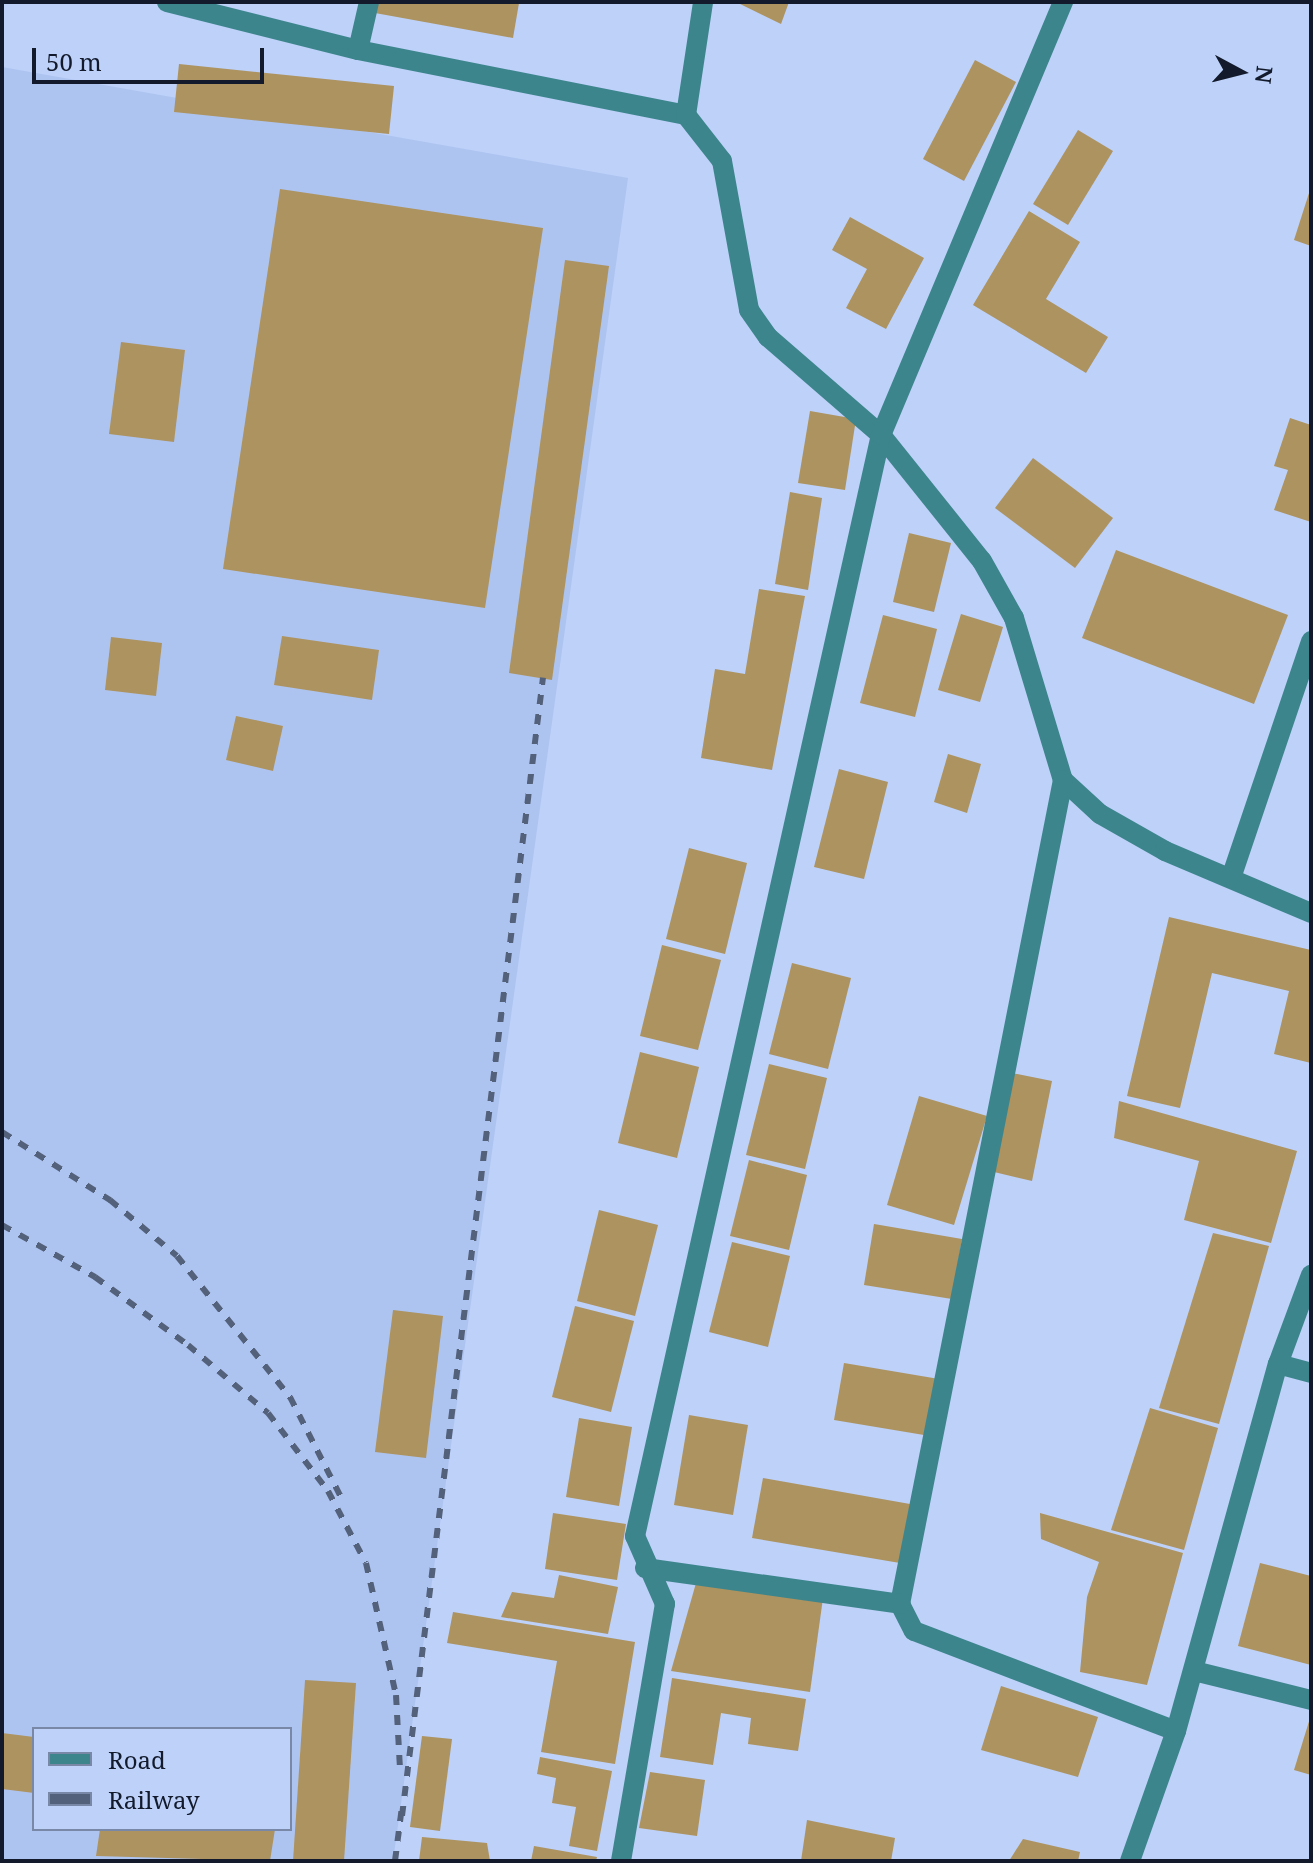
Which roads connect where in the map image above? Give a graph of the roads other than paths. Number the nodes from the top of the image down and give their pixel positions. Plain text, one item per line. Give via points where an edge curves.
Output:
1 (167, 2) edge
2 (369, 2) edge
3 (703, 2) edge
4 (1063, 2) edge
5 (358, 50) junction
6 (686, 115) junction
7 (881, 435) junction
8 (1311, 641) edge
9 (1063, 780) junction
10 (1232, 875) junction
11 (1311, 913) edge
12 (1311, 1275) edge
13 (1278, 1364) junction
14 (1311, 1373) edge
15 (645, 1568) junction
16 (900, 1604) junction
17 (1194, 1671) junction
18 (1311, 1700) edge
19 (1176, 1731) junction
20 (621, 1861) edge
21 (1130, 1861) edge

1 - 5 street
2 - 5 street
3 - 6 street
4 - 7 street
5 - 6 street
6 - 7 street via 722,161 749,310 768,337
7 - 9 street via 982,561 1014,618
7 - 15 street via 666,1385 635,1536
8 - 10 street
9 - 10 street via 1100,814 1165,851
9 - 16 street
10 - 11 street
12 - 13 street
13 - 14 street
13 - 17 street
15 - 16 street
15 - 20 street via 665,1604
16 - 19 street via 914,1631
17 - 18 street
17 - 19 street
19 - 21 street

